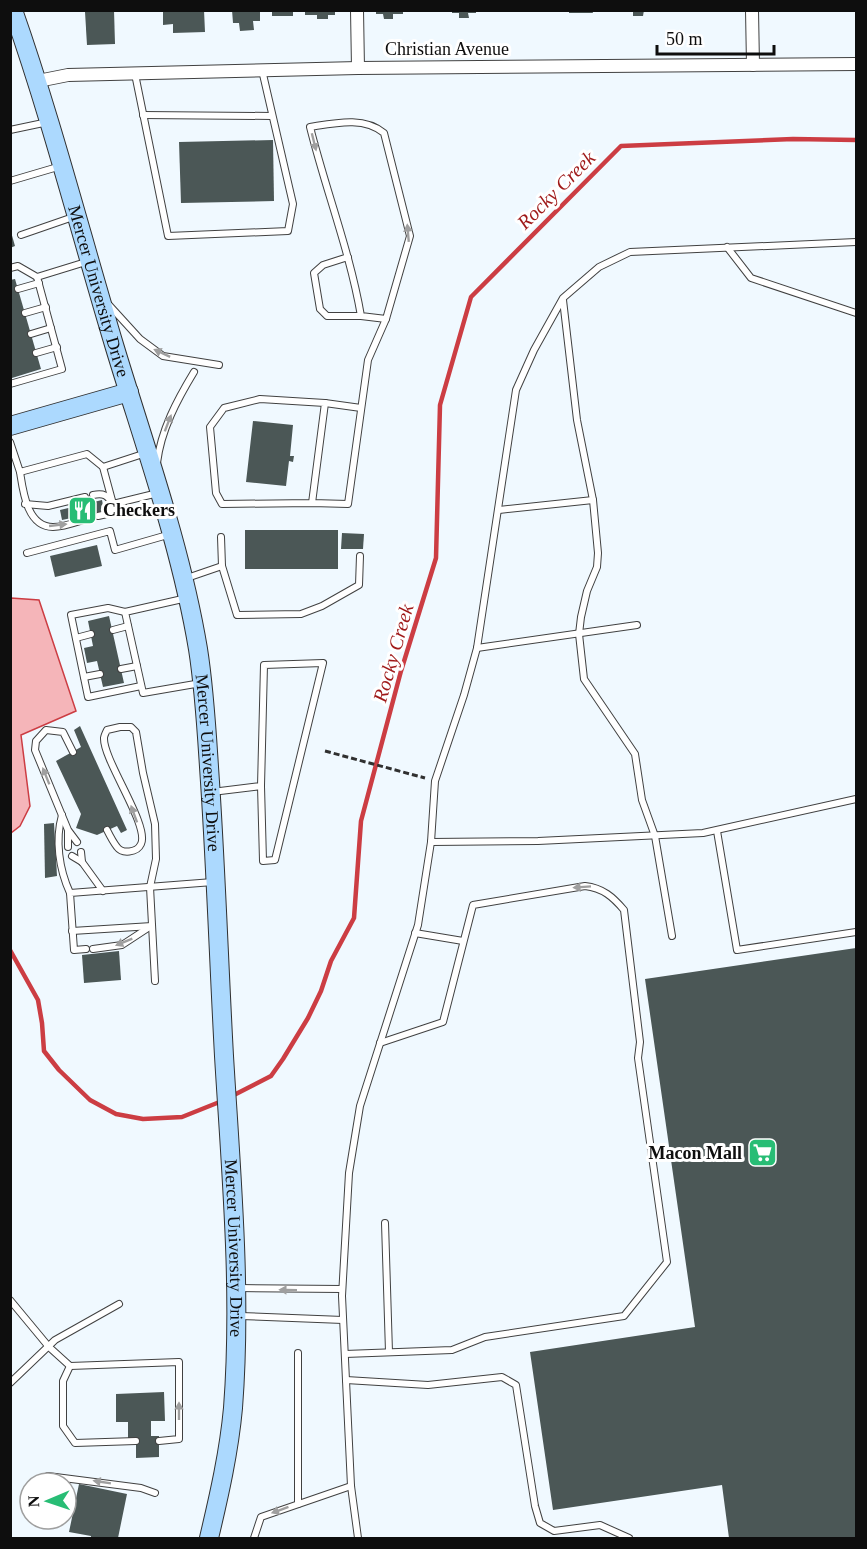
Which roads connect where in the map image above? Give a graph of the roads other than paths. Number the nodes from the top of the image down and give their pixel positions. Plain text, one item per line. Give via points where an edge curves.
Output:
1 (13, 10) edge
2 (357, 10) edge
3 (752, 10) edge
4 (856, 64) edge
5 (753, 65) junction
6 (358, 68) junction
7 (262, 70) junction
8 (135, 73) junction
9 (38, 81) junction
10 (143, 115) junction
11 (272, 116) junction
12 (50, 122) junction
13 (10, 130) edge
14 (62, 165) junction
15 (10, 181) edge
16 (76, 216) junction
17 (21, 235) dead end
18 (856, 242) edge
19 (728, 247) junction
20 (348, 257) junction
21 (89, 261) junction
22 (10, 268) edge
23 (38, 280) junction
24 (18, 289) dead end
25 (98, 290) junction
26 (563, 298) junction
27 (45, 307) junction
28 (25, 313) dead end
29 (856, 313) edge
30 (361, 316) junction
31 (386, 319) junction
32 (51, 328) junction
33 (31, 334) dead end
34 (57, 347) junction
35 (36, 353) dead end
36 (219, 365) dead end
37 (194, 372) dead end
38 (10, 384) edge
39 (129, 392) junction
40 (325, 403) junction
41 (361, 408) junction
42 (10, 426) edge
43 (10, 442) edge
44 (147, 453) junction
45 (103, 467) junction
46 (20, 472) junction
47 (157, 486) junction
48 (93, 495) dead end
49 (85, 497) dead end
50 (593, 501) junction
51 (312, 503) junction
52 (25, 504) junction
53 (113, 504) junction
54 (499, 510) junction
55 (98, 516) dead end
56 (90, 518) dead end
57 (171, 534) junction
58 (221, 537) dead end
59 (27, 553) dead end
60 (360, 556) dead end
61 (222, 566) junction
62 (183, 580) junction
63 (188, 598) junction
64 (125, 612) junction
65 (637, 625) dead end
66 (128, 626) junction
67 (112, 630) dead end
68 (91, 634) dead end
69 (579, 634) junction
70 (76, 638) junction
71 (477, 648) junction
72 (137, 666) junction
73 (121, 669) dead end
74 (99, 674) dead end
75 (84, 677) junction
76 (202, 683) junction
77 (141, 686) junction
78 (73, 752) dead end
79 (261, 786) junction
80 (211, 792) junction
81 (856, 799) edge
82 (62, 815) junction
83 (107, 830) dead end
84 (68, 831) junction
85 (717, 831) junction
86 (656, 836) junction
87 (77, 842) dead end
88 (432, 842) junction
89 (68, 847) dead end
90 (81, 852) dead end
91 (72, 856) dead end
92 (82, 862) junction
93 (217, 882) junction
94 (150, 887) junction
95 (103, 891) junction
96 (70, 893) junction
97 (152, 926) junction
98 (72, 931) junction
99 (856, 932) edge
100 (415, 933) junction
101 (672, 936) dead end
102 (464, 941) junction
103 (154, 981) dead end
104 (380, 1043) junction
105 (385, 1223) dead end
106 (234, 1288) junction
107 (342, 1289) junction
108 (10, 1300) edge
109 (119, 1304) dead end
110 (236, 1316) junction
111 (343, 1320) junction
112 (49, 1347) junction
113 (389, 1352) junction
114 (298, 1353) dead end
115 (345, 1354) junction
116 (70, 1366) junction
117 (346, 1380) junction
118 (10, 1383) edge
119 (136, 1441) dead end
120 (159, 1441) dead end
121 (78, 1480) edge
122 (351, 1486) junction
123 (155, 1493) dead end
124 (298, 1504) junction
125 (209, 1539) edge
126 (254, 1539) edge
127 (357, 1539) edge
128 (629, 1539) edge

1 - 9 main road, Mercer University Drive
2 - 6 street
3 - 5 street
4 - 5 street, Christian Avenue
5 - 6 street, Christian Avenue
6 - 7 street, Christian Avenue
7 - 8 street, Christian Avenue
7 - 11 lane
8 - 9 street, Christian Avenue via 68,75
8 - 10 lane
9 - 12 main road, Mercer University Drive
10 - 11 lane
10 - 11 lane via 168,237 288,231 293,204
12 - 13 lane
12 - 14 main road, Mercer University Drive
14 - 15 lane
14 - 16 main road, Mercer University Drive
16 - 17 lane
16 - 21 main road, Mercer University Drive
18 - 19 lane
19 - 26 lane via 630,252 599,267
19 - 29 lane via 751,278
20 - 30 lane
20 - 30 lane via 323,265 314,273 320,309 327,316
31 -> 20 lane via 410,236 384,133 367,123 310,127
21 - 23 lane
21 - 25 main road, Mercer University Drive
22 - 23 lane via 18,266
23 - 24 lane
23 - 27 lane
36 -> 25 lane via 163,356 120,319
25 - 39 main road, Mercer University Drive
26 - 50 lane via 577,420
26 - 54 lane via 516,390
27 - 28 lane
27 - 32 lane
30 - 31 lane
31 - 41 lane via 368,360
32 - 33 lane
32 - 34 lane
34 - 35 lane
34 - 38 lane via 62,369
47 -> 37 lane via 159,448 178,398
39 - 42 main road
39 - 44 main road, Mercer University Drive
40 - 41 lane
40 - 51 lane
40 - 51 lane via 260,399 224,408 210,427 216,493 222,504
41 - 51 lane via 348,504
43 - 46 lane
44 - 45 lane
44 - 47 main road, Mercer University Drive
45 - 46 lane via 87,454
45 - 53 lane
46 - 52 lane
47 - 53 lane
47 - 57 main road, Mercer University Drive
48 - 53 lane via 102,493
49 - 52 lane via 48,506
50 - 54 lane
50 - 69 lane via 597,567 586,591
52 -> 56 lane via 39,523 52,527
53 - 55 lane via 107,514
54 - 71 lane
57 - 59 lane via 115,550 110,531
57 - 62 main road, Mercer University Drive
58 - 61 lane
60 - 61 lane via 359,585 302,614 237,615
61 - 62 lane
62 - 63 main road, Mercer University Drive
63 - 64 lane
63 - 76 main road, Mercer University Drive
64 - 66 lane
64 - 70 lane via 108,608 71,615
65 - 69 lane
66 - 67 lane
66 - 72 lane
68 - 70 lane
69 - 71 lane
69 - 86 lane via 584,679 635,754 642,800
70 - 75 lane
71 - 88 lane via 435,781
72 - 73 lane
72 - 77 lane
74 - 75 lane
75 - 77 lane via 88,697
76 - 77 lane via 143,693
76 - 80 main road, Mercer University Drive
82 -> 78 lane via 35,750 36,741 46,730 63,732
79 - 79 lane via 263,861 274,860 323,663 264,665
79 - 80 lane
80 - 93 main road, Mercer University Drive
81 - 85 lane
82 - 84 lane
82 - 96 lane via 58,830 62,875
83 -> 94 lane via 123,851 131,852 142,843 142,832 104,737 107,730 131,727 155,824 156,859
84 - 87 lane
84 - 89 lane
85 - 86 lane
85 - 99 lane via 737,950
86 - 88 lane
86 - 101 lane
88 - 100 lane
90 - 92 lane
91 - 92 lane
92 - 95 lane
93 - 94 lane
93 - 106 main road, Mercer University Drive
94 - 95 lane
94 - 97 lane
95 - 96 lane
96 - 98 lane
97 - 98 lane
97 -> 98 lane via 122,945 90,949 74,950
97 - 103 lane
100 - 102 lane
100 - 104 lane
102 - 104 lane via 444,1022
113 -> 102 lane via 452,1350 485,1337 624,1316 667,1262 639,1067 640,1042 624,910 598,888 585,886 472,905
104 - 107 lane via 360,1106 350,1163
105 - 113 lane
107 -> 106 lane
106 - 110 main road, Mercer University Drive
107 - 111 lane
108 - 112 lane
109 - 112 lane
110 - 111 lane
110 - 125 main road, Mercer University Drive via 232,1411
111 - 115 lane
112 - 116 lane
112 - 118 lane
113 - 115 lane
114 - 124 lane
115 - 117 lane
116 - 119 lane via 63,1381 63,1426 75,1443
120 -> 116 lane via 179,1439 178,1362
117 - 122 lane
117 - 128 lane via 428,1385 502,1377 516,1385 540,1523 554,1531 600,1526
123 -> 121 lane
122 - 124 lane
122 - 127 lane
124 -> 126 lane via 261,1517

